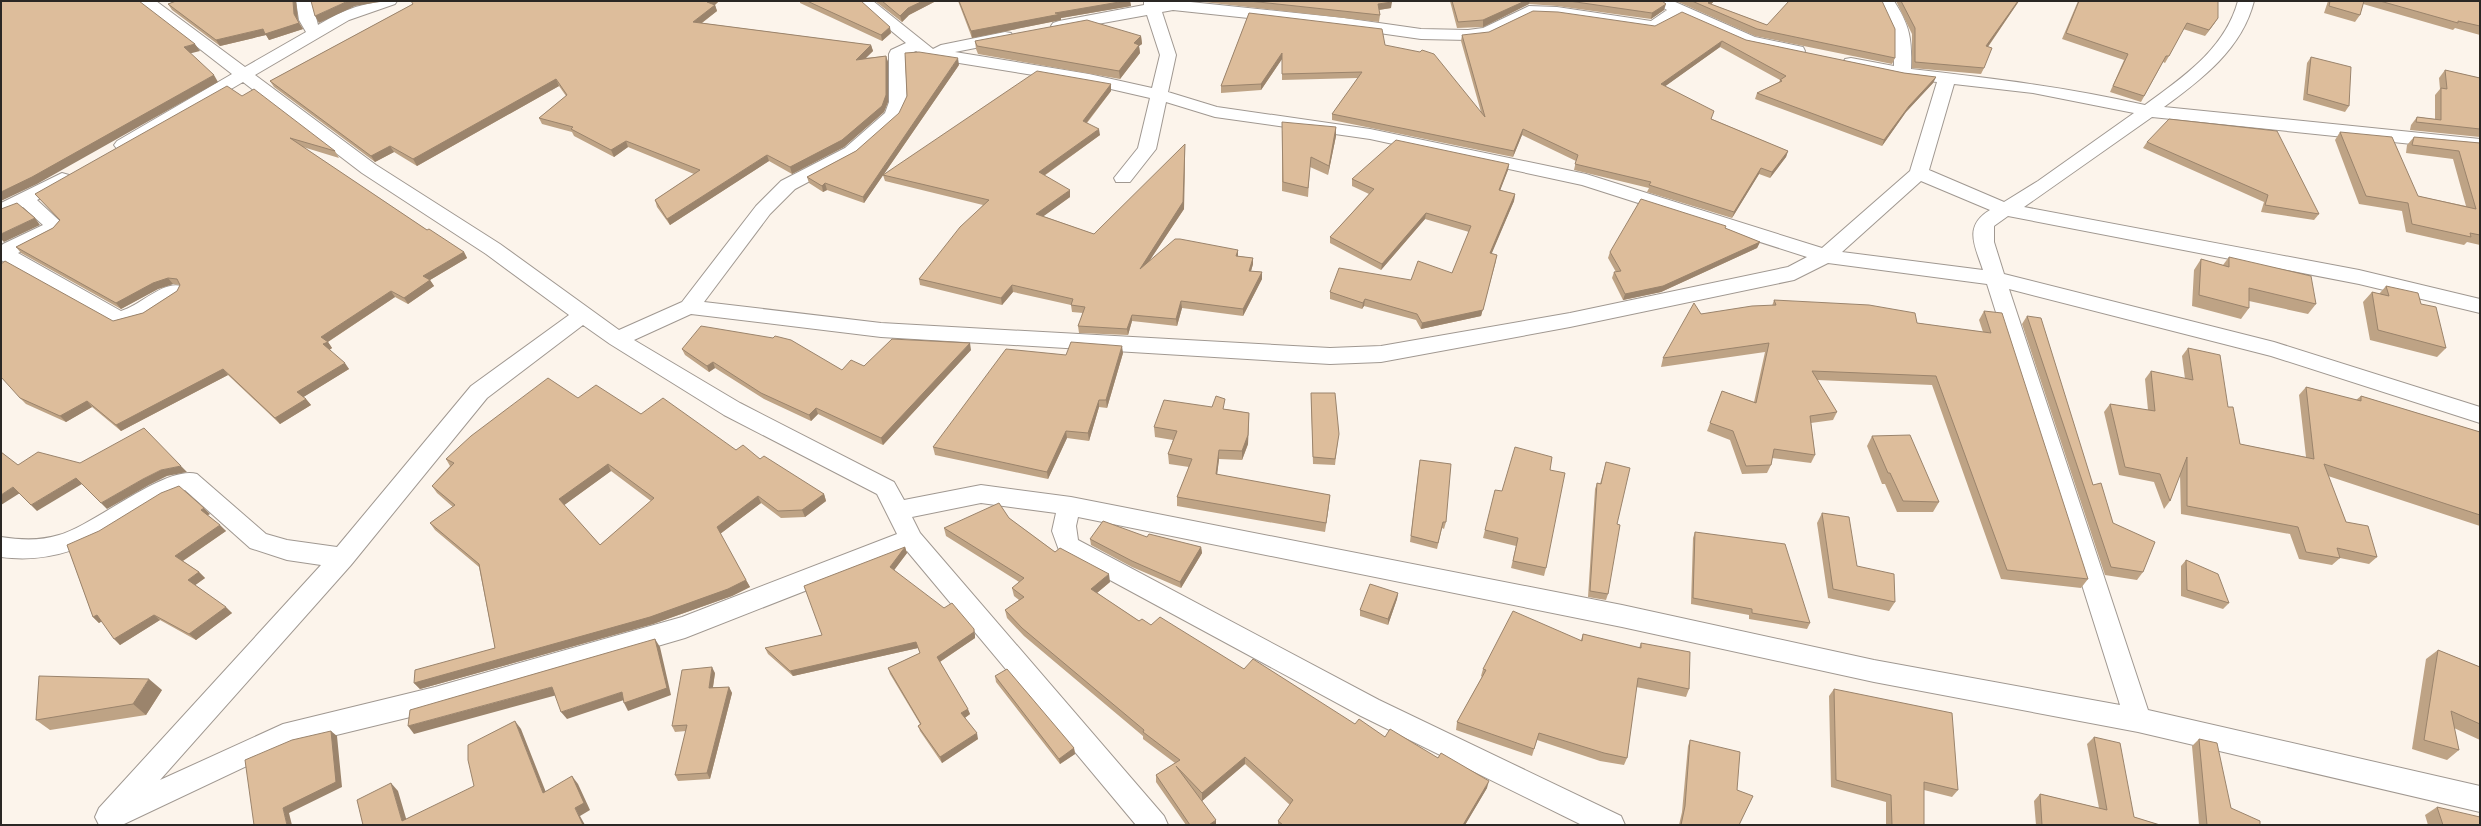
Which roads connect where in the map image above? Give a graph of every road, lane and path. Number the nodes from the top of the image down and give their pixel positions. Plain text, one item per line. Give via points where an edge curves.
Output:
1 (304, 1) edge
2 (389, 1) edge
3 (863, 1) edge
4 (1660, 1) edge
5 (1886, 1) edge
6 (2246, 1) edge
7 (158, 4) edge
8 (1152, 4) edge
9 (1677, 10) junction
10 (1044, 29) edge
11 (315, 34) junction
12 (1021, 34) edge
13 (923, 49) junction
14 (1812, 54) edge
15 (1835, 59) edge
16 (1902, 73) junction
17 (244, 76) junction
18 (1947, 78) junction
19 (1161, 95) junction
20 (2148, 111) junction
21 (2480, 145) edge
22 (105, 155) edge
23 (78, 170) edge
24 (1919, 173) junction
25 (1123, 178) dead end
26 (26, 199) junction
27 (2007, 210) junction
28 (1, 211) edge
29 (1825, 256) junction
30 (1997, 279) junction
31 (174, 291) edge
32 (2480, 306) edge
33 (689, 307) junction
34 (584, 314) junction
35 (617, 339) junction
36 (2480, 415) edge
37 (1071, 506) junction
38 (897, 511) junction
39 (911, 539) junction
40 (1, 547) edge
41 (342, 558) junction
42 (2138, 720) junction
43 (2480, 799) edge
44 (109, 821) edge
45 (1154, 825) edge
46 (1611, 825) edge

1 - 11 street via 307,20
2 - 11 street via 343,17
3 - 13 street
4 - 9 street
5 - 16 street via 1904,36
6 - 20 street via 2243,17 2222,48 2196,76
7 - 17 street
8 - 9 street via 1344,23 1421,34 1468,35 1487,32 1529,11 1557,12 1654,26
8 - 10 street
8 - 19 street via 1168,55
9 - 14 street via 1750,41
11 - 17 street
12 - 13 street
13 - 19 street via 1089,79
13 - 33 street via 897,54 898,102 893,115 851,152 788,185 763,210
15 - 16 street
16 - 18 street
17 - 22 street
17 - 34 street via 369,169 492,249
18 - 20 street via 2040,89
18 - 24 street
19 - 25 street via 1147,149
19 - 29 street via 1214,112 1370,134 1586,180
20 - 21 street
20 - 27 street via 2116,136
23 - 26 street
24 - 27 street
24 - 29 street
26 - 28 street
26 - 31 street via 54,224 51,229 10,249 5,254 119,319 140,313
27 - 30 street via 1986,222 1983,231 1984,242
27 - 32 street via 2359,276
29 - 30 street
29 - 33 street via 1794,273 1754,282 1570,320 1381,354 1330,356 881,330
30 - 36 street via 2274,349
30 - 42 street via 2052,459
33 - 35 street
34 - 35 street
34 - 41 street via 479,392
35 - 38 street via 732,409 886,488
37 - 38 street via 980,494
37 - 42 street via 1622,616 1874,671
37 - 46 street via 1064,520 1062,532 1068,546 1200,614 1370,708
38 - 39 street
39 - 44 street via 685,627 435,699 283,736
39 - 45 street
40 - 41 street via 20,551 61,546 90,534 164,489 189,480 258,541 287,550
41 - 44 street
42 - 43 street

